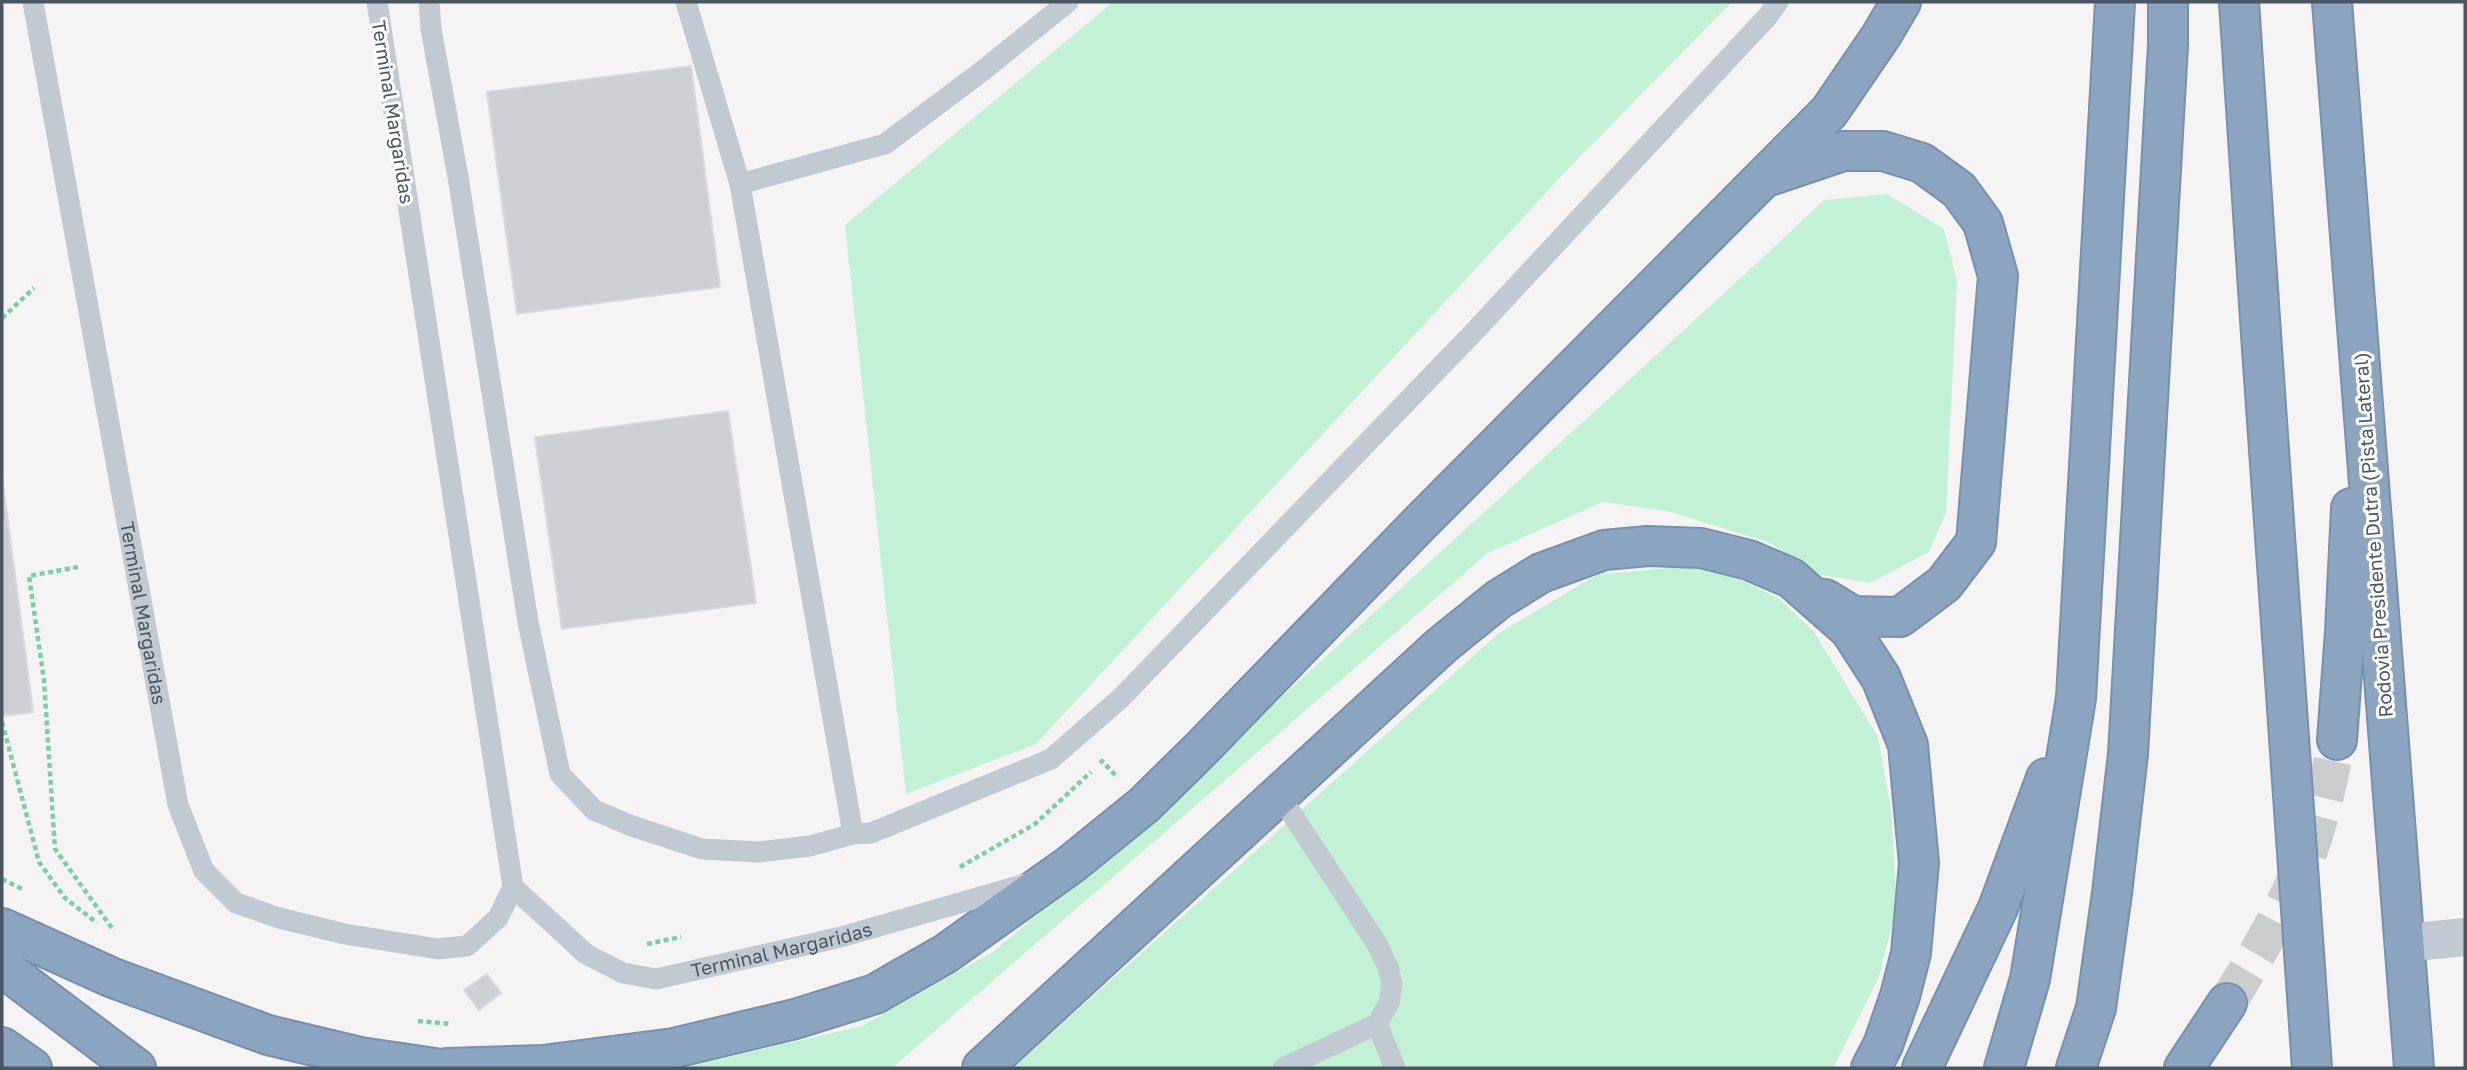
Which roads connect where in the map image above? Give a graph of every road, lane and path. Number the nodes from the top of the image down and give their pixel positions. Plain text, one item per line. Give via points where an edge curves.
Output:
1 (33, 2) edge
2 (377, 2) edge
3 (429, 2) edge
4 (686, 2) edge
5 (1068, 2) edge
6 (1778, 2) edge
7 (1901, 2) edge
8 (2115, 2) edge
9 (2168, 2) edge
10 (2239, 2) edge
11 (2332, 2) edge
12 (1886, 19) edge
13 (1760, 180) junction
14 (740, 184) junction
15 (34, 288) dead end
16 (2, 318) edge
17 (2358, 343) junction
18 (78, 567) dead end
19 (1791, 578) junction
20 (2076, 698) junction
21 (2, 722) edge
22 (2337, 740) tunnel mouth
23 (1280, 796) junction
24 (1144, 804) junction
25 (853, 834) junction
26 (1070, 865) junction
27 (958, 868) dead end
28 (2, 879) edge
29 (513, 887) junction
30 (26, 891) dead end
31 (85, 922) dead end
32 (2, 928) edge
33 (97, 928) dead end
34 (108, 934) dead end
35 (685, 936) dead end
36 (2465, 937) edge
37 (120, 940) junction
38 (2404, 943) junction
39 (2, 967) edge
40 (656, 979) junction
41 (2227, 1003) tunnel mouth
42 (418, 1021) dead end
43 (1377, 1024) junction
44 (459, 1025) dead end
45 (2, 1047) edge
46 (540, 1066) edge
47 (33, 1068) edge
48 (136, 1068) edge
49 (435, 1068) edge
50 (447, 1068) edge
51 (982, 1068) edge
52 (1283, 1068) edge
53 (1395, 1068) edge
54 (1871, 1068) edge
55 (1922, 1068) edge
56 (2004, 1068) edge
57 (2076, 1068) edge
58 (2184, 1068) edge
59 (2312, 1068) edge
60 (2414, 1068) edge

1 - 29 lane, Terminal Margaridas via 178,805 204,871 236,903 279,918 438,949 467,946 498,918
2 - 29 lane, Terminal Margaridas
3 - 25 lane via 528,622 560,774 594,810 702,849 759,852 810,846
4 - 14 lane
5 - 14 lane via 885,144
6 - 25 lane via 1481,324 1121,698 1051,759 871,833
7 - 12 highway
8 - 20 highway
9 - 57 highway via 2128,754 2096,1008
10 - 59 highway, bridge
11 - 17 highway, Rodovia Presidente Dutra (Pista Lateral)
12 - 13 highway via 1829,112
13 - 19 highway via 1843,151 1883,151 1922,163 1959,190 1983,223 1998,276 1976,542 1944,584 1900,617 1853,616
13 - 24 highway
14 - 25 lane
15 - 16 path
17 - 22 highway
17 - 38 highway, Rodovia Presidente Dutra (Pista Lateral)
18 - 37 path via 29,576 44,680 55,849
19 - 23 highway via 1749,560 1701,548 1648,545 1604,550 1541,573 1499,599 1442,645
19 - 54 highway via 1850,630 1881,678 1908,745 1919,863 1911,953 1883,1045
20 - 55 highway via 1998,908
20 - 56 highway via 2030,978
21 - 37 path via 39,862 65,898
23 - 43 lane via 1388,967 1392,984 1389,1003
23 - 51 highway
24 - 26 highway
24 - 27 path via 1102,761 1035,824
26 - 40 lane, Terminal Margaridas via 1018,888 841,937
26 - 46 highway via 945,954 875,994 674,1048
28 - 30 path
29 - 40 lane, Terminal Margaridas via 586,954 622,973
31 - 33 path
32 - 49 highway via 113,978 268,1035 360,1058
34 - 37 path
35 - 40 path via 646,943
36 - 38 street
38 - 60 highway, Rodovia Presidente Dutra (Pista Lateral)
39 - 48 highway
41 - 58 highway
42 - 44 path
43 - 52 lane
43 - 53 lane
45 - 47 highway
46 - 50 highway

